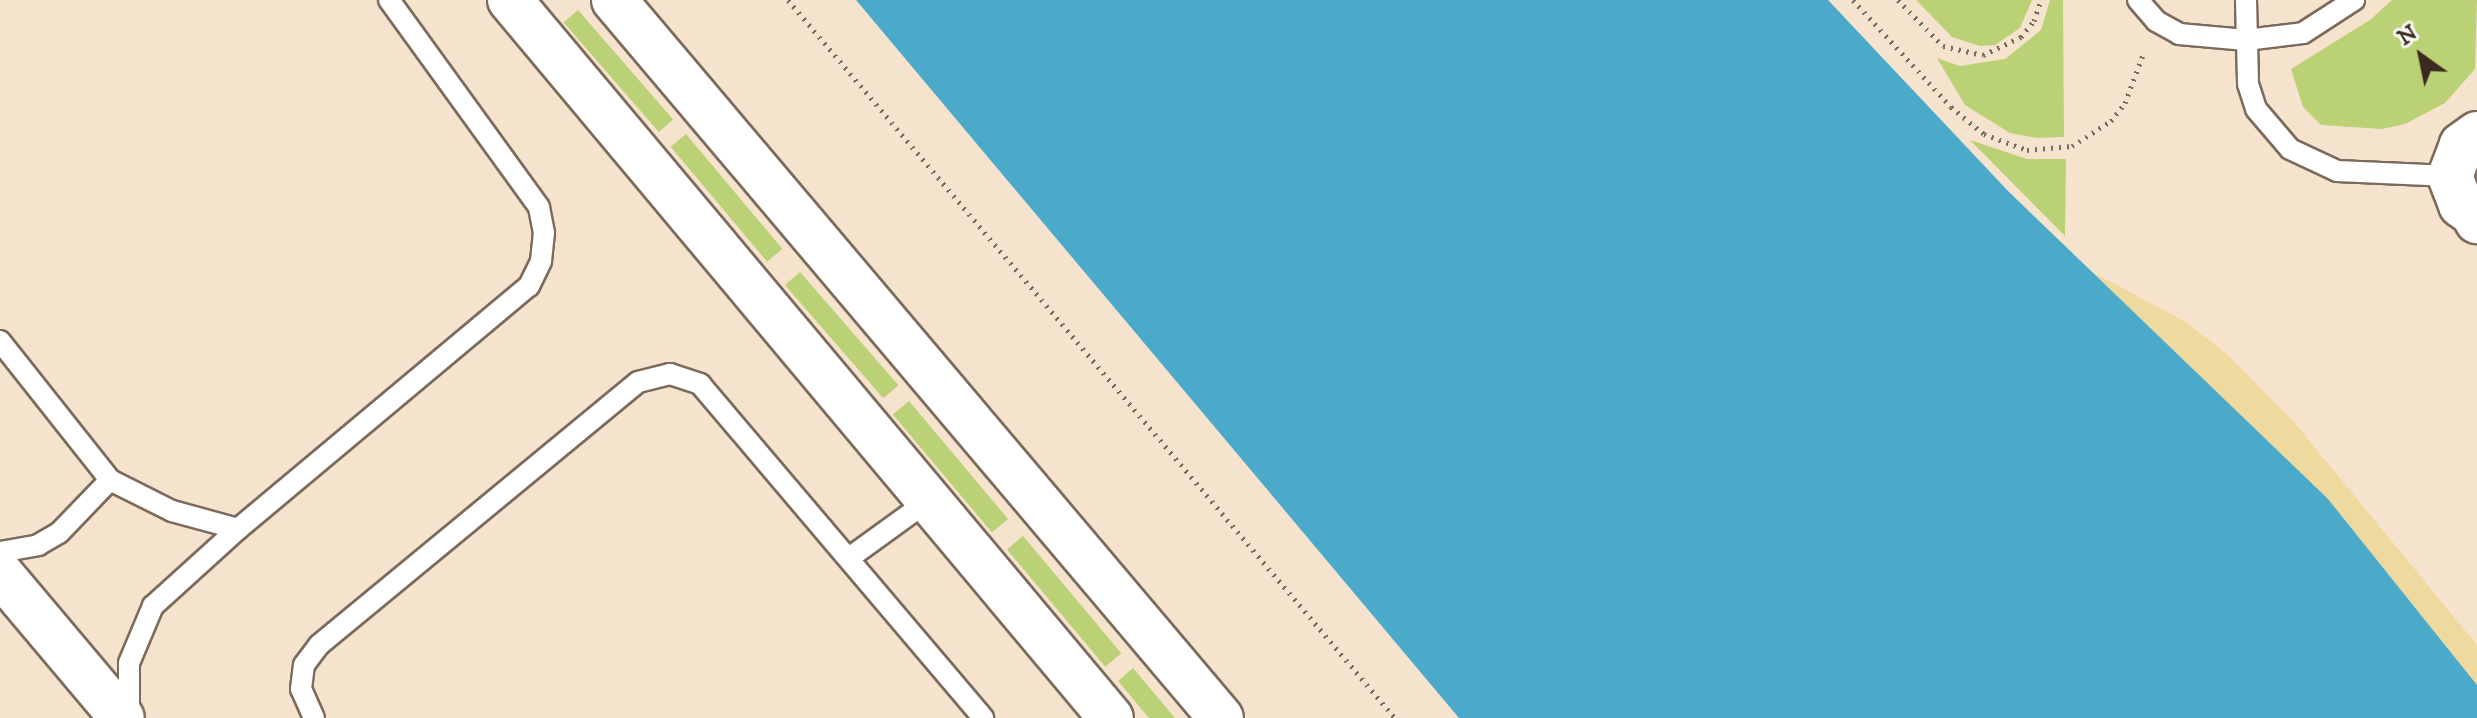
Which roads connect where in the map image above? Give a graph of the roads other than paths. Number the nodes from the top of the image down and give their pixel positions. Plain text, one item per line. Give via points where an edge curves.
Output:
1 (389, 0) edge
2 (510, 0) edge
3 (614, 0) edge
4 (2138, 0) edge
5 (2246, 0) edge
6 (2354, 0) edge
7 (2246, 40) junction
8 (2477, 134) edge
9 (2450, 176) junction
10 (2476, 217) edge
11 (0, 341) edge
12 (110, 480) junction
13 (929, 500) junction
14 (238, 529) junction
15 (0, 552) edge
16 (849, 558) junction
17 (0, 573) edge
18 (122, 718) edge
19 (129, 718) edge
20 (314, 718) edge
21 (983, 718) edge
22 (1111, 718) edge
23 (1221, 718) edge

1 - 14 lane via 539,207 544,233 541,261 529,286
2 - 13 main road
3 - 23 main road
4 - 7 lane via 2156,21 2192,38
5 - 7 lane
6 - 7 lane via 2303,33
7 - 9 lane via 2248,84 2256,109 2290,149 2337,171
8 - 9 main road via 2462,145
9 - 10 main road via 2461,205
11 - 12 lane
12 - 14 lane via 172,511
12 - 15 lane via 59,533 38,545
13 - 16 lane
13 - 22 main road
14 - 19 lane via 153,606 129,663
16 - 20 lane via 700,384 670,374 653,376 638,382 319,645 304,665 301,689
16 - 21 lane
17 - 18 main road

